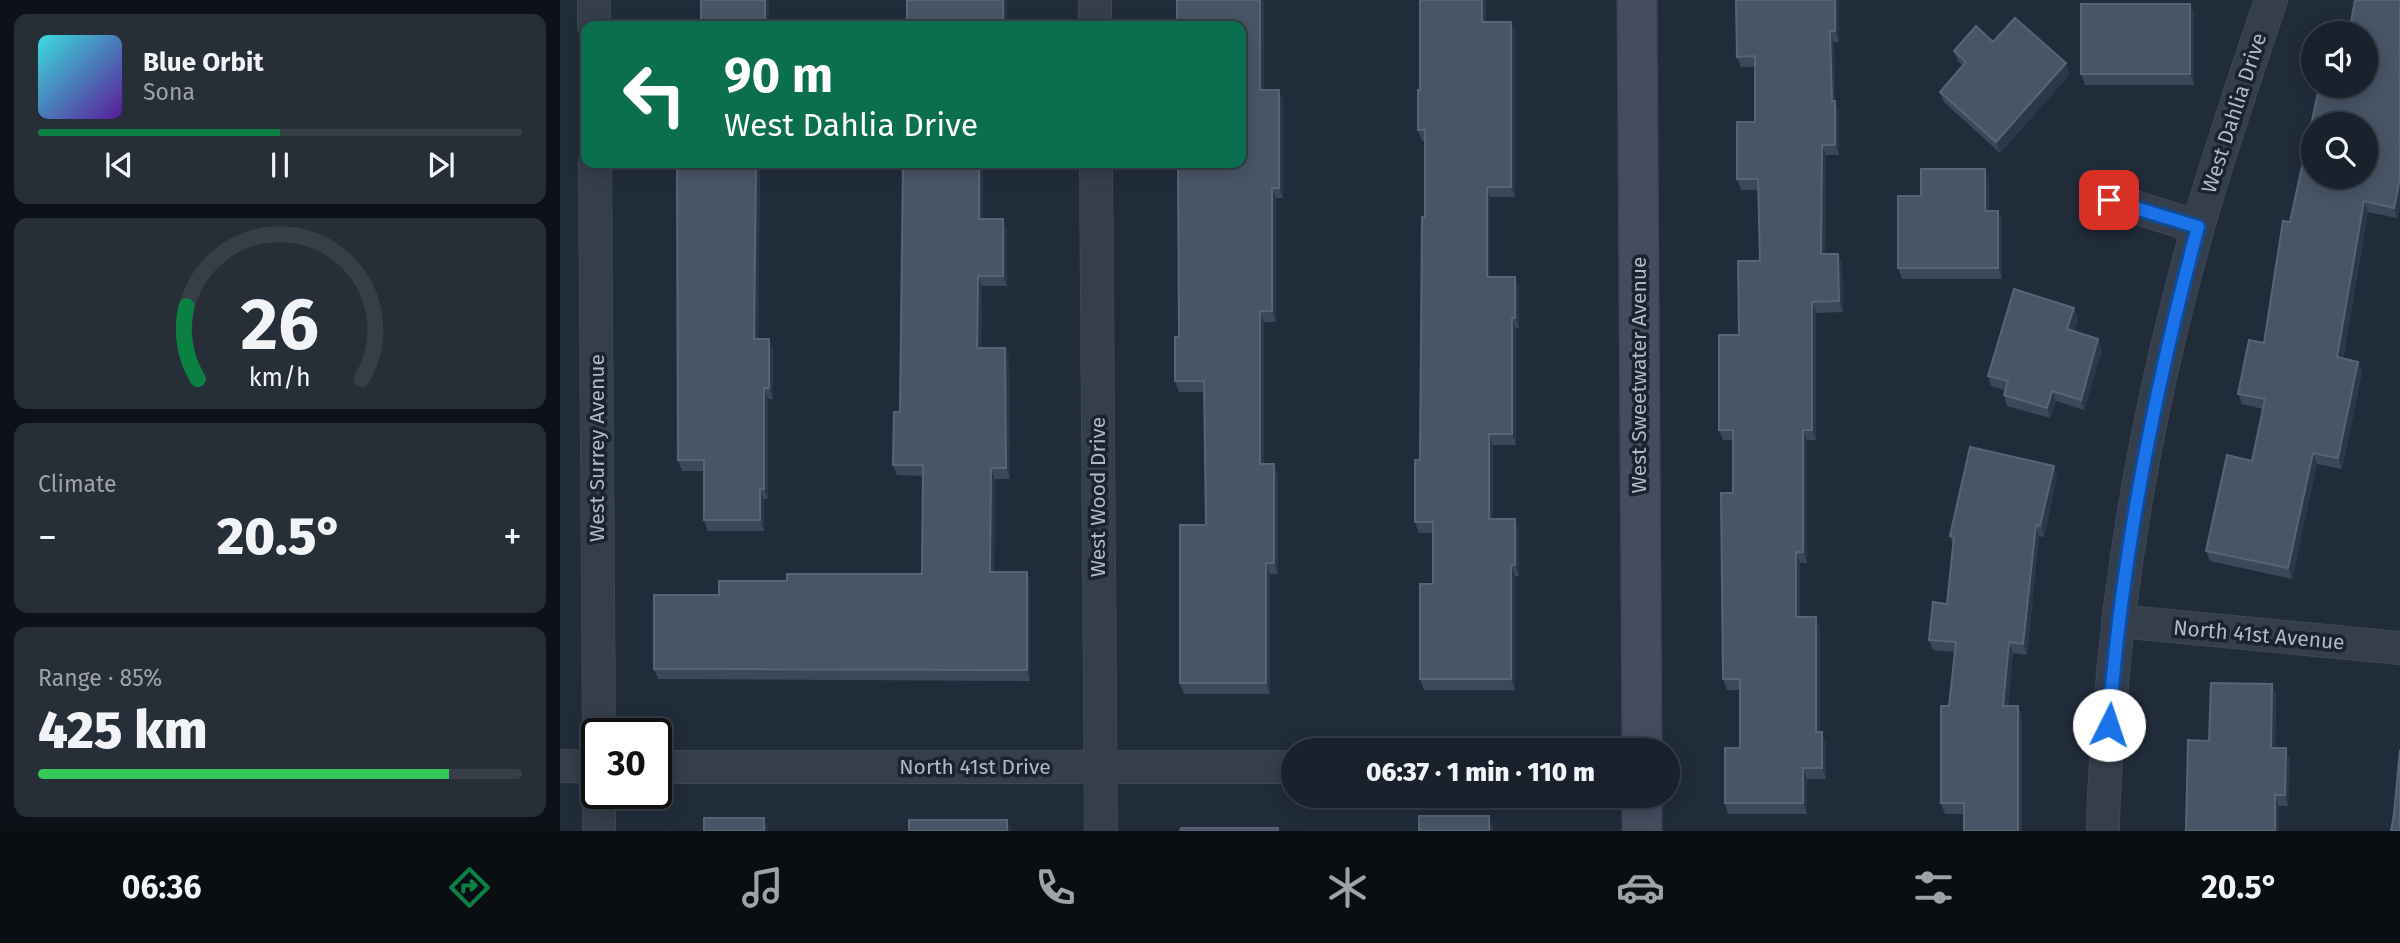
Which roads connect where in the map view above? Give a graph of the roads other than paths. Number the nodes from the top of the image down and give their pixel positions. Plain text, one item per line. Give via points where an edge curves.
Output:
1 (594, 0) edge
2 (1095, 0) edge
3 (1637, 0) edge
4 (2271, 0) edge
5 (594, 21) edge
6 (1095, 21) edge
7 (595, 168) edge
8 (1096, 168) edge
9 (2109, 200) dead end
10 (2198, 227) junction
11 (2118, 621) junction
12 (2400, 648) edge
13 (599, 718) edge
14 (1642, 738) edge
15 (560, 766) edge
16 (581, 767) edge
17 (672, 767) edge
18 (1100, 767) junction
19 (1281, 767) edge
20 (1642, 808) edge
21 (599, 809) edge
22 (599, 831) edge
23 (1101, 831) edge
24 (1642, 831) edge
25 (2103, 831) edge

1 - 5 street
2 - 6 street
3 - 14 street, West Sweetwater Avenue
4 - 10 street, West Dahlia Drive
7 - 13 street, West Surrey Avenue
8 - 18 street, West Wood Drive
9 - 10 street
10 - 11 street, West Dahlia Drive via 2142,467
11 - 12 street, North 41st Avenue
11 - 25 street, West Dahlia Drive
15 - 16 street
17 - 18 street, North 41st Drive
18 - 19 street, North 41st Drive
18 - 23 street, West Wood Drive
20 - 24 street
21 - 22 street

